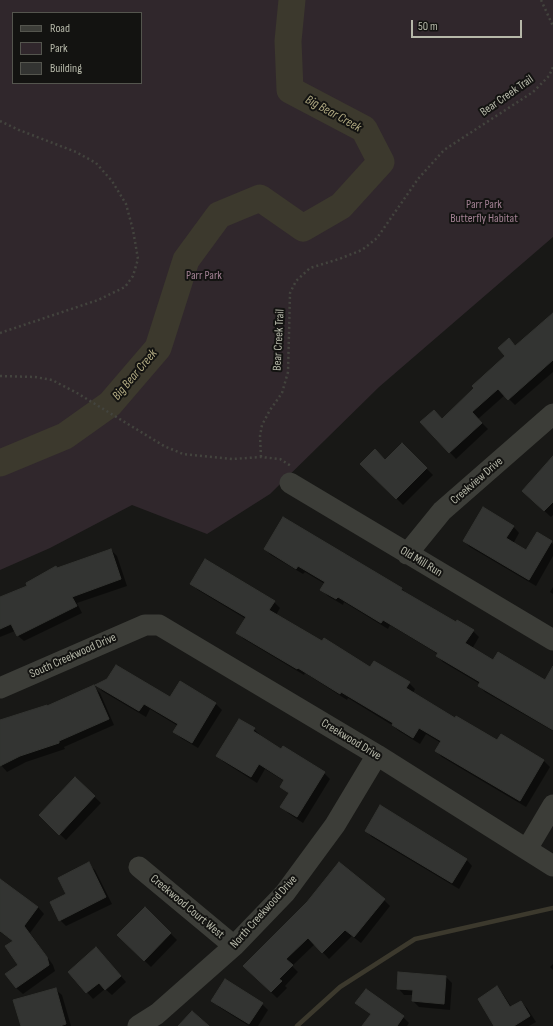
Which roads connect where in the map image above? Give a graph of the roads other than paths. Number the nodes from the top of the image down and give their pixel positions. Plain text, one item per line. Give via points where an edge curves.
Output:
1 (553, 414) edge
2 (290, 483) road end
3 (407, 554) junction
4 (145, 625) joint
5 (553, 640) edge
6 (0, 688) edge
7 (377, 755) junction
8 (553, 805) edge
9 (527, 849) junction
10 (553, 866) edge
11 (139, 867) dead end
12 (234, 946) junction
13 (138, 1026) edge

1 - 3 street, Creekview Drive via 442,511
2 - 3 street, Old Mill Run
3 - 5 street, Old Mill Run
4 - 6 street, South Creekwood Drive
4 - 7 street, Creekwood Drive via 159,625
7 - 9 street, Creekwood Drive
7 - 12 street, North Creekwood Drive via 335,825 285,893
8 - 9 street
9 - 10 street, Creekwood Drive
11 - 12 street, Creekwood Court West
12 - 13 street, North Creekwood Drive via 157,1014

